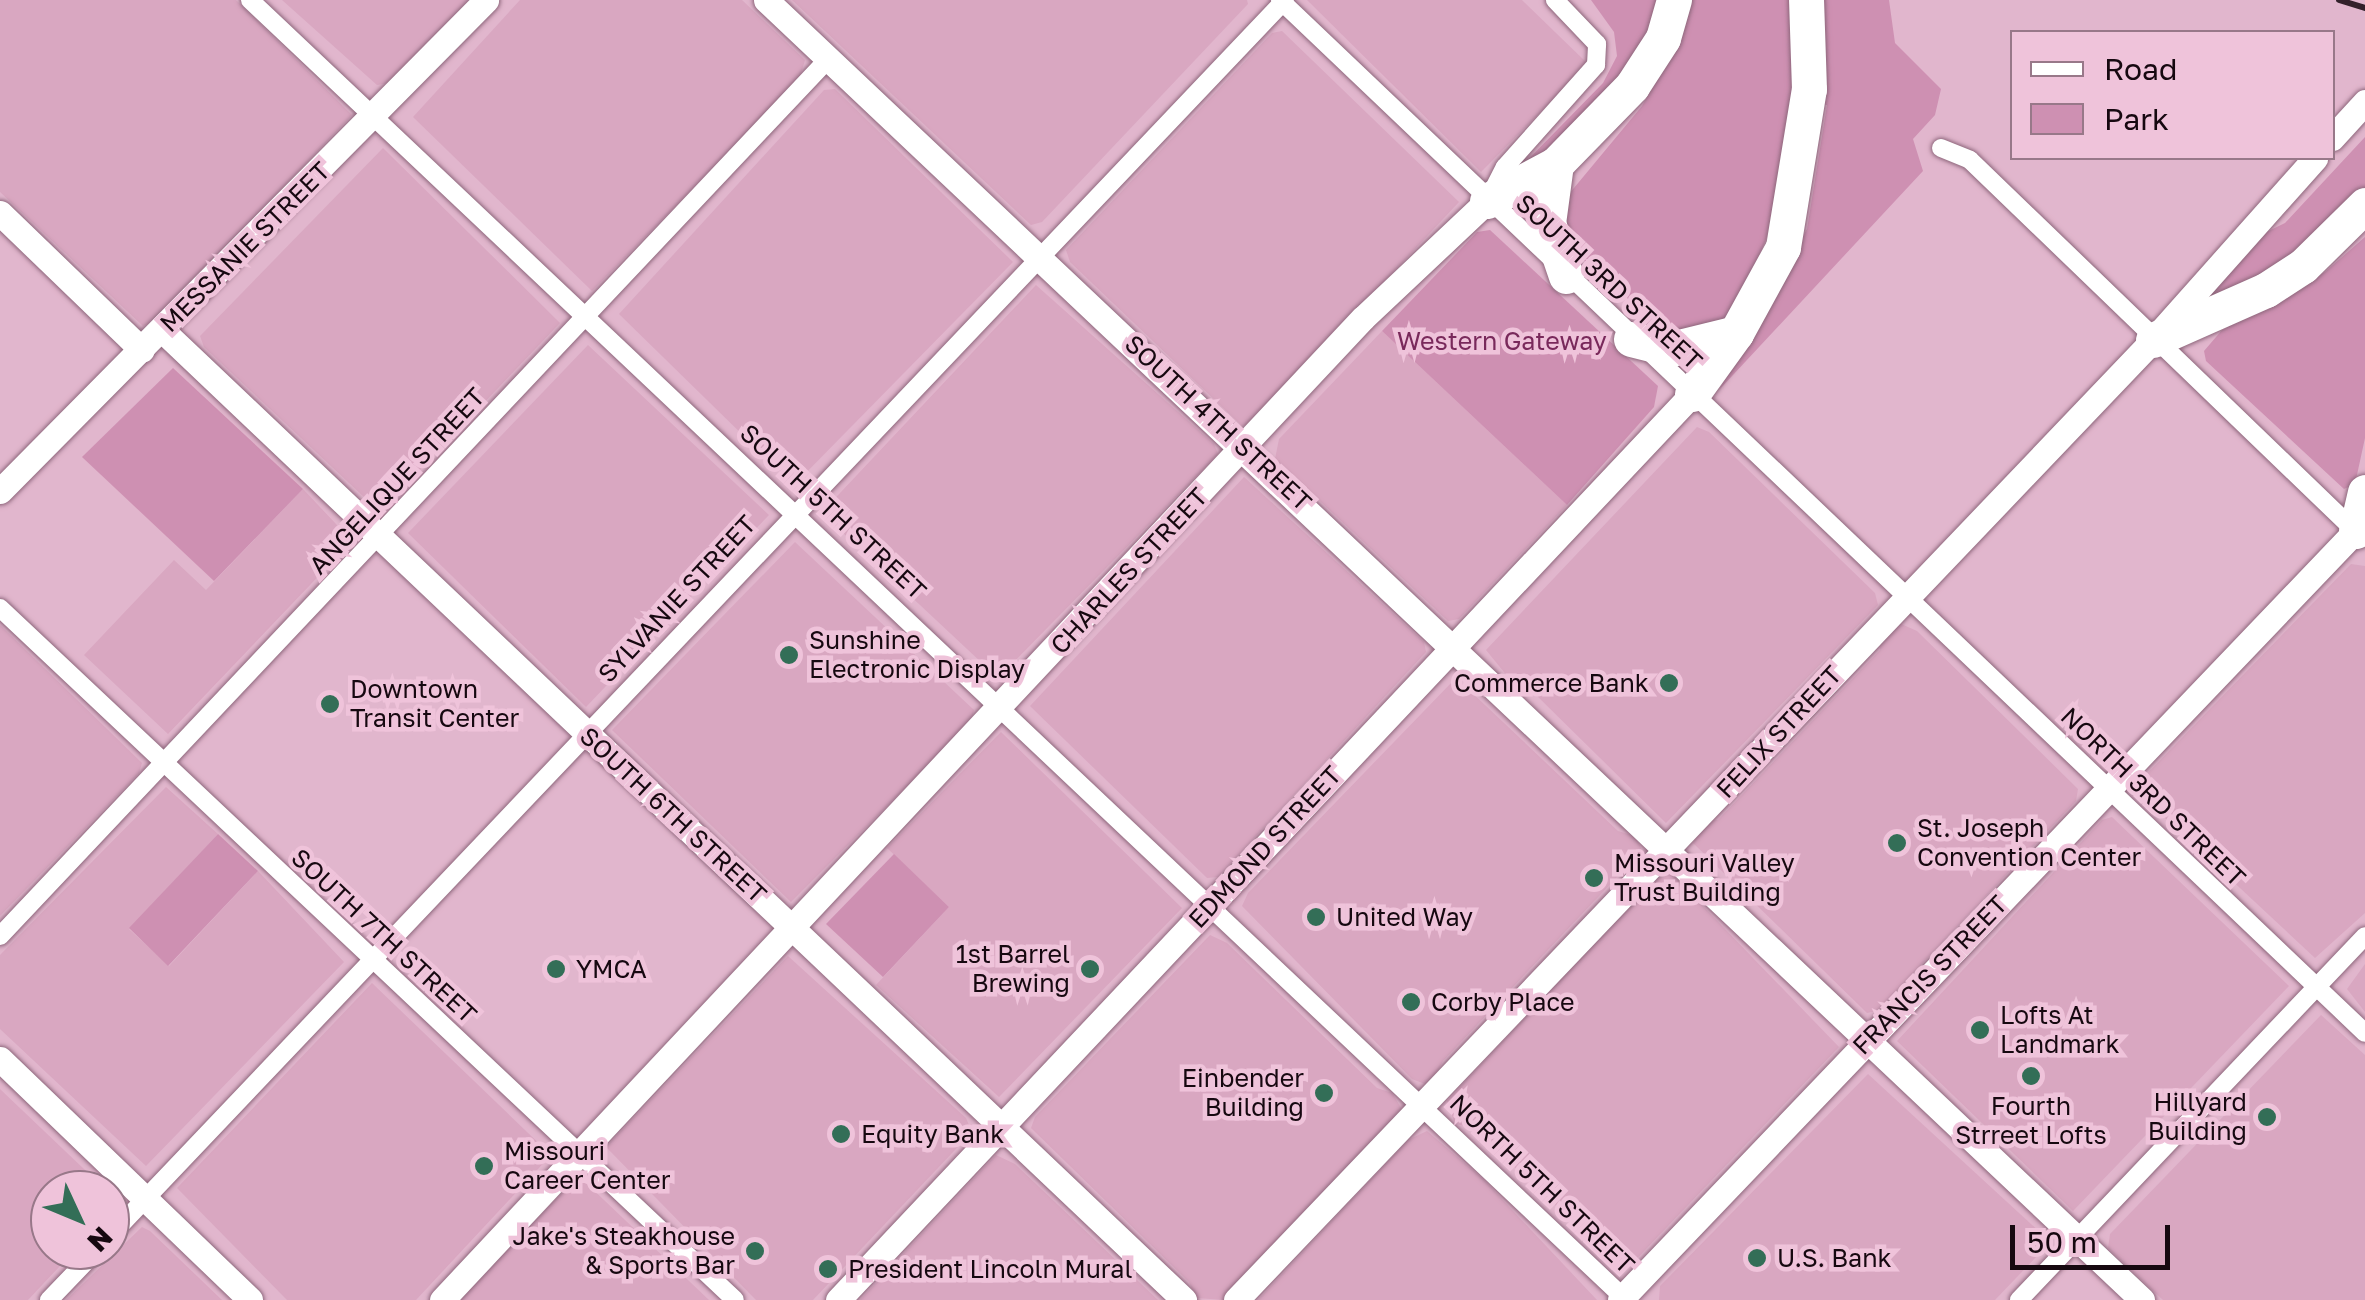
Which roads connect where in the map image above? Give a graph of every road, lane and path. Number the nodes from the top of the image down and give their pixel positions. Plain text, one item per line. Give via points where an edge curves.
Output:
1 (250, 0) edge
2 (486, 0) edge
3 (766, 0) edge
4 (1555, 0) edge
5 (1674, 0) edge
6 (1806, 0) edge
7 (1282, 1) edge
8 (828, 58) junction
9 (2365, 102) edge
10 (372, 118) junction
11 (2335, 135) edge
12 (1941, 148) dead end
13 (2313, 160) edge
14 (1556, 164) junction
15 (1487, 201) junction
16 (2365, 205) edge
17 (0, 213) edge
18 (1039, 256) junction
19 (1566, 276) junction
20 (585, 317) junction
21 (162, 330) junction
22 (1736, 333) junction
23 (1631, 339) junction
24 (2154, 340) junction
25 (142, 350) junction
26 (1692, 394) junction
27 (1244, 447) junction
28 (0, 490) edge
29 (2365, 492) edge
30 (794, 510) junction
31 (2362, 531) edge
32 (376, 538) junction
33 (1907, 596) junction
34 (0, 608) edge
35 (1457, 647) junction
36 (1003, 706) junction
37 (585, 733) junction
38 (164, 763) junction
39 (2110, 790) junction
40 (1668, 849) junction
41 (1212, 904) junction
42 (794, 928) junction
43 (0, 936) edge
44 (2365, 936) edge
45 (372, 960) junction
46 (2316, 987) junction
47 (2365, 1034) edge
48 (1868, 1039) junction
49 (0, 1060) edge
50 (1424, 1103) junction
51 (1005, 1124) junction
52 (580, 1155) junction
53 (146, 1200) junction
54 (130, 1216) edge
55 (2077, 1238) junction
56 (78, 1270) edge
57 (1623, 1299) edge
58 (49, 1300) edge
59 (250, 1300) edge
60 (442, 1300) edge
61 (735, 1300) edge
62 (838, 1300) edge
63 (1184, 1300) edge
64 (1236, 1300) edge
65 (2019, 1300) edge
66 (2142, 1300) edge

1 - 10 street, SOUTH 5TH STREET
2 - 10 main road, MESSANIE STREET
3 - 8 main road, SOUTH 4TH STREET
4 - 15 street, CHARLES STREET via 1587,31 1599,54 1589,77 1505,167
5 - 14 highway via 1663,38 1632,86
6 - 22 highway via 1810,89 1783,246
7 - 15 street, SOUTH 3RD STREET
7 - 18 street, SYLVANIE STREET
8 - 18 main road, SOUTH 4TH STREET
8 - 20 street, ANGELIQUE STREET
9 - 11 main road
10 - 20 street, SOUTH 5TH STREET
10 - 21 main road, MESSANIE STREET
12 - 24 street via 1970,160
13 - 24 main road, FELIX STREET
14 - 15 highway
14 - 19 highway via 1548,223
15 - 19 street, SOUTH 3RD STREET
15 - 27 main road, CHARLES STREET via 1437,243
16 - 24 highway via 2303,266 2266,290
17 - 25 main road
18 - 27 main road, SOUTH 4TH STREET
18 - 30 street, SYLVANIE STREET
19 - 23 street, SOUTH 3RD STREET
20 - 30 street, SOUTH 5TH STREET
20 - 32 street, ANGELIQUE STREET
21 - 25 main road, MESSANIE STREET
21 - 32 main road, SOUTH 6TH STREET
22 - 23 highway via 1671,349
22 - 26 highway
23 - 26 street, SOUTH 3RD STREET
24 - 31 street
24 - 33 main road, FELIX STREET
25 - 28 main road, MESSANIE STREET
26 - 33 street, SOUTH 3RD STREET
26 - 35 main road, EDMOND STREET
27 - 35 main road, SOUTH 4TH STREET
27 - 36 main road, CHARLES STREET
29 - 31 highway
30 - 36 street, SOUTH 5TH STREET
30 - 37 street, SYLVANIE STREET
31 - 39 main road, FRANCIS STREET
32 - 37 main road, SOUTH 6TH STREET
32 - 38 street, ANGELIQUE STREET
33 - 39 street, NORTH 3RD STREET
33 - 40 main road, FELIX STREET
34 - 38 street, SOUTH 7TH STREET
35 - 40 main road, SOUTH 4TH STREET
35 - 41 main road, EDMOND STREET
36 - 41 street, SOUTH 5TH STREET
36 - 42 main road, CHARLES STREET
37 - 42 main road, SOUTH 6TH STREET
37 - 45 street, SYLVANIE STREET
38 - 43 street, ANGELIQUE STREET
38 - 45 street, SOUTH 7TH STREET
39 - 46 street, NORTH 3RD STREET
39 - 48 main road, FRANCIS STREET
40 - 48 main road, SOUTH 4TH STREET
40 - 50 main road, FELIX STREET
41 - 50 street, SOUTH 5TH STREET
41 - 51 main road, EDMOND STREET
42 - 51 main road, SOUTH 6TH STREET
42 - 52 main road, CHARLES STREET
44 - 46 street
45 - 52 street, SOUTH 7TH STREET
45 - 53 street, SYLVANIE STREET
46 - 47 street, NORTH 3RD STREET
46 - 55 street
48 - 55 main road, SOUTH 4TH STREET
48 - 57 main road, FRANCIS STREET
49 - 53 main road
50 - 57 street, NORTH 5TH STREET
50 - 64 main road, FELIX STREET
51 - 62 main road, EDMOND STREET
51 - 63 main road, SOUTH 6TH STREET
52 - 60 main road, CHARLES STREET
52 - 61 street, SOUTH 7TH STREET
53 - 54 street, SYLVANIE STREET
53 - 59 main road
55 - 65 street
55 - 66 main road, SOUTH 4TH STREET
56 - 58 street

